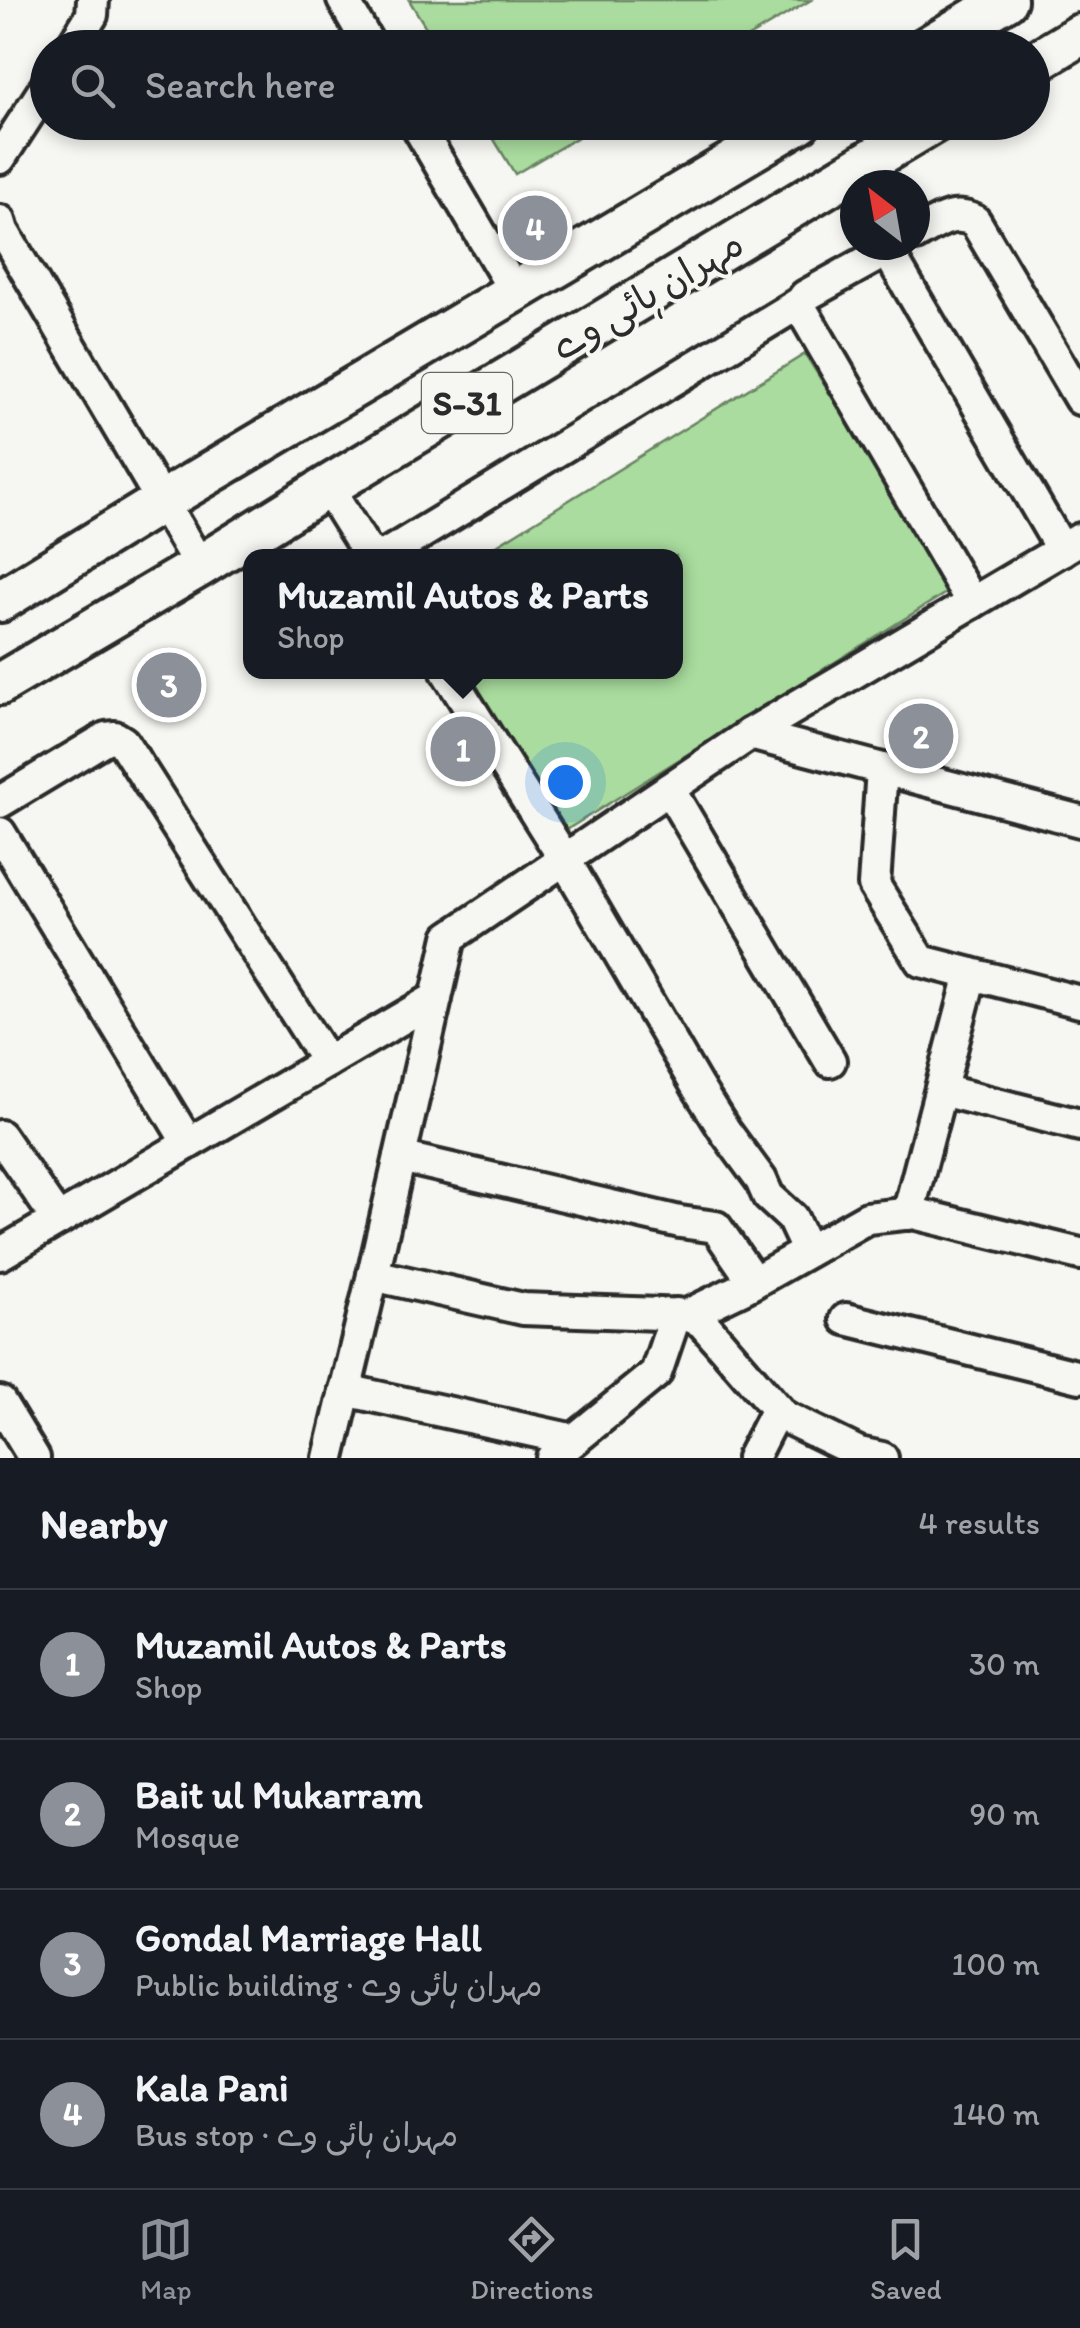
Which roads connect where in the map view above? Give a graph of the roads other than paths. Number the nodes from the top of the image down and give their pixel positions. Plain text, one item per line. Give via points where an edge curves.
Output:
1 (93, 0) edge
2 (343, 0) edge
3 (1006, 0) edge
4 (82, 30) edge
5 (360, 30) edge
6 (956, 30) edge
7 (1080, 35) edge
8 (1050, 53) edge
9 (30, 112) edge
10 (425, 140) edge
11 (770, 140) edge
12 (904, 140) edge
13 (0, 158) edge
14 (0, 221) edge
15 (930, 227) edge
16 (870, 260) edge
17 (899, 260) edge
18 (514, 292) junction
19 (801, 302) junction
20 (1080, 399) edge
21 (326, 486) junction
22 (161, 502) junction
23 (1071, 544) edge
24 (366, 549) edge
25 (395, 549) edge
26 (200, 566) junction
27 (0, 601) edge
28 (972, 603) junction
29 (2, 679) edge
30 (451, 679) edge
31 (750, 734) junction
32 (882, 769) junction
33 (669, 789) junction
34 (0, 802) edge
35 (1080, 822) edge
36 (0, 833) edge
37 (565, 860) junction
38 (971, 974) junction
39 (436, 998) junction
40 (1080, 1002) edge
41 (830, 1061) dead end
42 (327, 1062) junction
43 (941, 1090) junction
44 (1080, 1126) edge
45 (0, 1136) edge
46 (188, 1143) junction
47 (400, 1157) junction
48 (908, 1214) junction
49 (58, 1220) junction
50 (808, 1250) junction
51 (0, 1254) edge
52 (1080, 1254) edge
53 (373, 1275) junction
54 (754, 1282) junction
55 (682, 1314) junction
56 (846, 1319) dead end
57 (1080, 1377) edge
58 (345, 1390) junction
59 (0, 1402) edge
60 (777, 1409) junction
61 (563, 1449) edge
62 (34, 1458) edge
63 (328, 1458) edge
64 (752, 1458) edge
65 (882, 1458) edge

1 - 4 street
2 - 5 street
3 - 6 main road
7 - 8 main road
9 - 13 street
10 - 18 street
11 - 18 main road, مہران ہائی وے / S-31
12 - 21 main road, مہران ہائی وے / S-31
14 - 22 street
15 - 20 street via 946,218 975,221
16 - 19 street
17 - 23 street
18 - 22 main road, مہران ہائی وے / S-31
19 - 25 street
19 - 28 street
21 - 24 street
21 - 26 main road, مہران ہائی وے / S-31
22 - 26 street
22 - 27 main road, مہران ہائی وے / S-31
23 - 28 street
26 - 29 main road, مہران ہائی وے / S-31
28 - 31 street
30 - 37 street
31 - 32 street
31 - 33 street
32 - 35 street
32 - 38 street via 874,884 921,962
33 - 37 street
33 - 41 street
34 - 42 street via 106,738 123,742
36 - 46 street
37 - 39 street via 450,937
37 - 50 street via 698,1088
38 - 40 street
38 - 43 street
39 - 42 street
39 - 47 street
42 - 46 street
43 - 44 street
43 - 48 street
45 - 49 street
46 - 49 street
47 - 53 street
47 - 54 street via 716,1227
48 - 50 street via 867,1218
48 - 52 street
49 - 51 street
50 - 54 street
53 - 55 street via 523,1308
53 - 58 street
54 - 55 street
55 - 60 street via 702,1322
55 - 61 street via 656,1373
56 - 57 street
58 - 61 street
58 - 63 street
59 - 62 street
60 - 64 street
60 - 65 street via 859,1453

